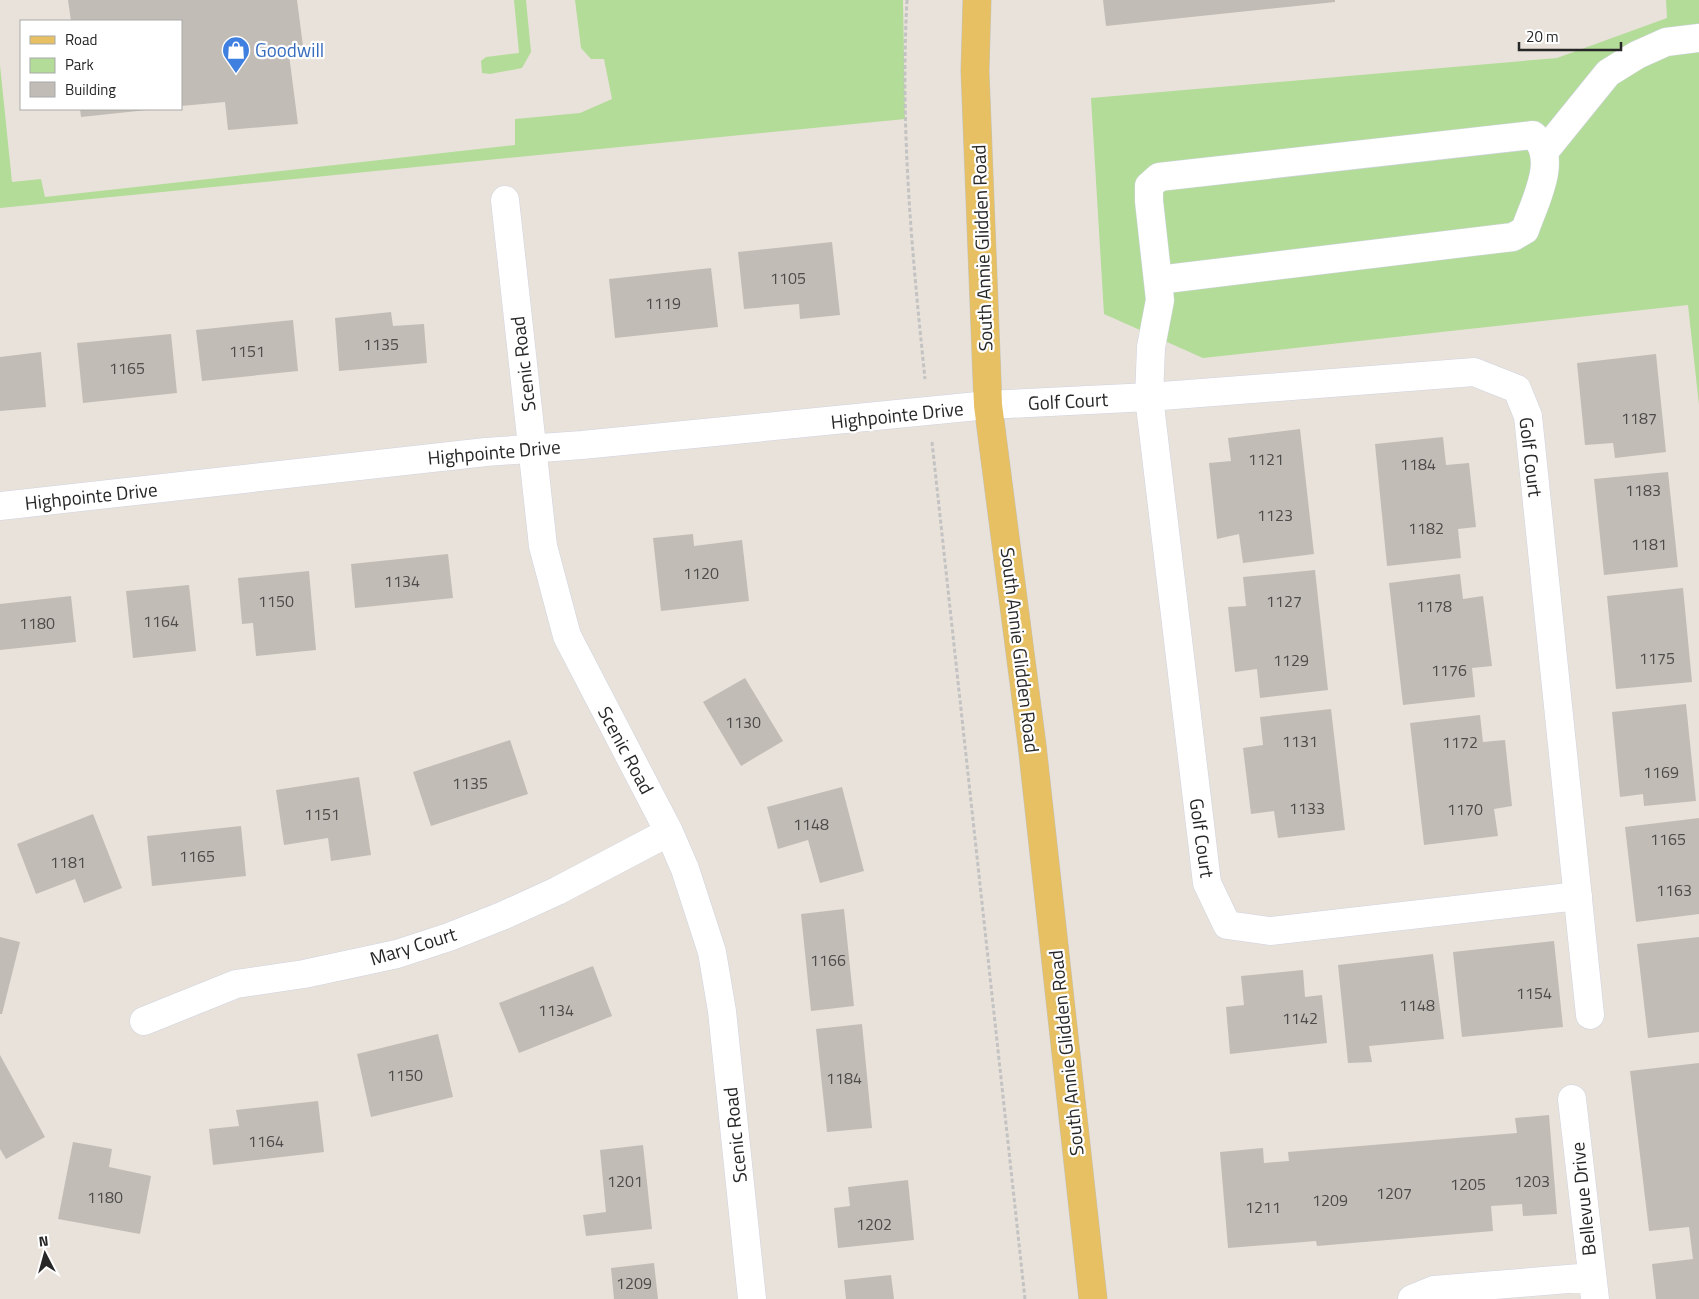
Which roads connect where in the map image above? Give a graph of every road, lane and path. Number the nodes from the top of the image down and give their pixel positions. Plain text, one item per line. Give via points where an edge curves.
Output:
1 (907, 0) edge
2 (978, 0) edge
3 (1699, 38) edge
4 (1544, 152) junction
5 (505, 200) dead end
6 (1158, 280) junction
7 (1149, 397) junction
8 (988, 405) junction
9 (928, 412) junction
10 (533, 448) junction
11 (0, 506) edge
12 (669, 832) junction
13 (1578, 896) junction
14 (1590, 1015) dead end
15 (144, 1021) dead end
16 (1572, 1099) dead end
17 (1593, 1288) edge
18 (752, 1299) edge
19 (1025, 1299) edge
20 (1093, 1299) edge
21 (1412, 1299) edge

1 - 9 path via 907,140 913,264
2 - 8 main road, South Annie Glidden Road via 975,71
3 - 4 street via 1666,42 1608,72
4 - 6 street via 1545,168 1525,230 1514,237
4 - 6 street via 1540,141 1533,135 1159,177 1149,186
5 - 10 street, Scenic Road
6 - 7 street via 1160,300 1151,348
7 - 8 street, Golf Court
7 - 13 street, Golf Court via 1474,372 1517,389 1528,416
7 - 13 street, Golf Court via 1207,883 1227,924 1270,931
8 - 9 street, Highpointe Drive
8 - 20 main road, South Annie Glidden Road via 1032,745
9 - 10 street, Highpointe Drive
9 - 19 path
10 - 11 street, Highpointe Drive
10 - 12 street, Scenic Road via 544,546 566,636
12 - 15 street, Mary Court via 557,891 449,937 397,954 304,974 236,984
12 - 18 street, Scenic Road via 685,869 714,962
13 - 14 street, Golf Court
16 - 17 street, Bellevue Drive
17 - 21 street via 1434,1290

